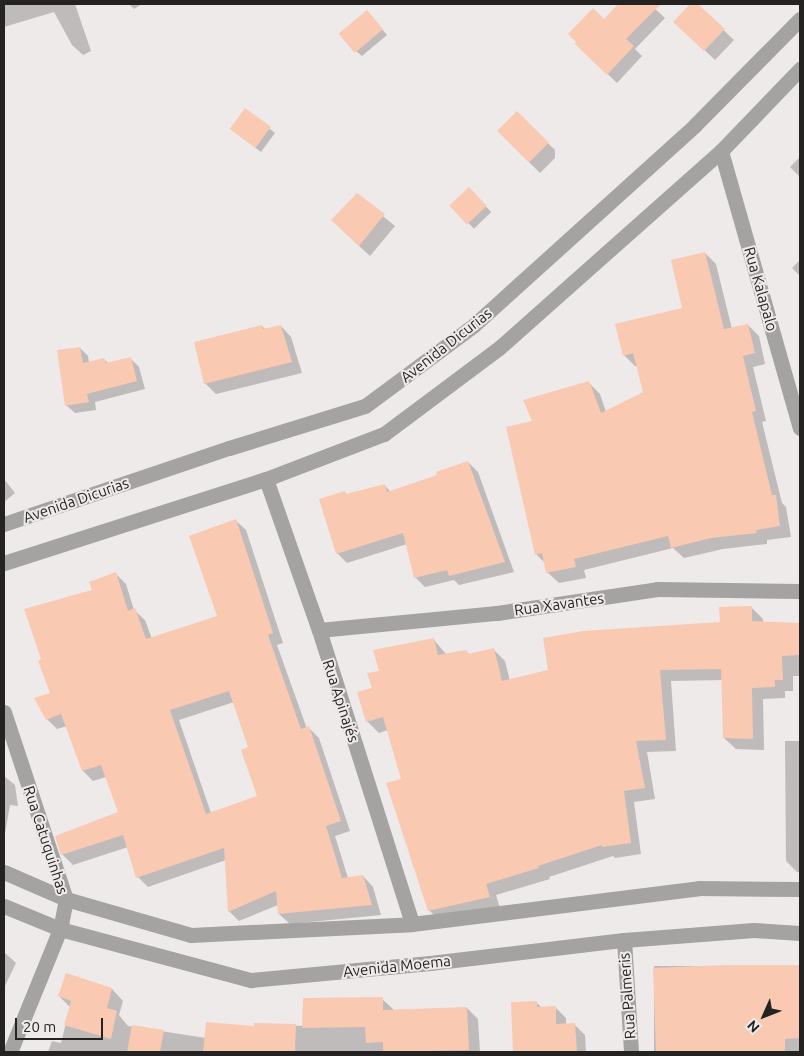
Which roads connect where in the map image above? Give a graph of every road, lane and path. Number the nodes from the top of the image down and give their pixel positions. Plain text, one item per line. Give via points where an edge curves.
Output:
1 (800, 19) edge
2 (800, 69) edge
3 (721, 151) junction
4 (800, 428) edge
5 (266, 479) junction
6 (4, 524) edge
7 (4, 563) edge
8 (800, 591) edge
9 (319, 630) junction
10 (4, 712) edge
11 (4, 872) edge
12 (800, 889) edge
13 (66, 899) junction
14 (4, 906) edge
15 (412, 924) junction
16 (60, 929) junction
17 (800, 933) edge
18 (624, 940) junction
19 (10, 1052) edge
20 (631, 1052) edge

1 - 6 street, Avenida Dicurias via 695,125 474,325 366,406 229,448
2 - 3 street
3 - 4 street, Rua Kalapalo
3 - 5 street via 499,348 384,434
5 - 7 street
5 - 9 street, Rua Apinajés
8 - 9 street, Rua Xavantes via 658,589 497,613
9 - 15 street, Rua Apinajés
10 - 13 street, Rua Catuquinhas
11 - 13 street
12 - 15 street via 699,888
13 - 15 street via 191,935
13 - 16 street, Rua Catuquinhas
14 - 16 street, Avenida Moema
16 - 18 street, Avenida Moema via 251,980
16 - 19 street, Rua Catuquinhas
17 - 18 street, Avenida Moema via 754,930
18 - 20 street, Rua Palmeris

